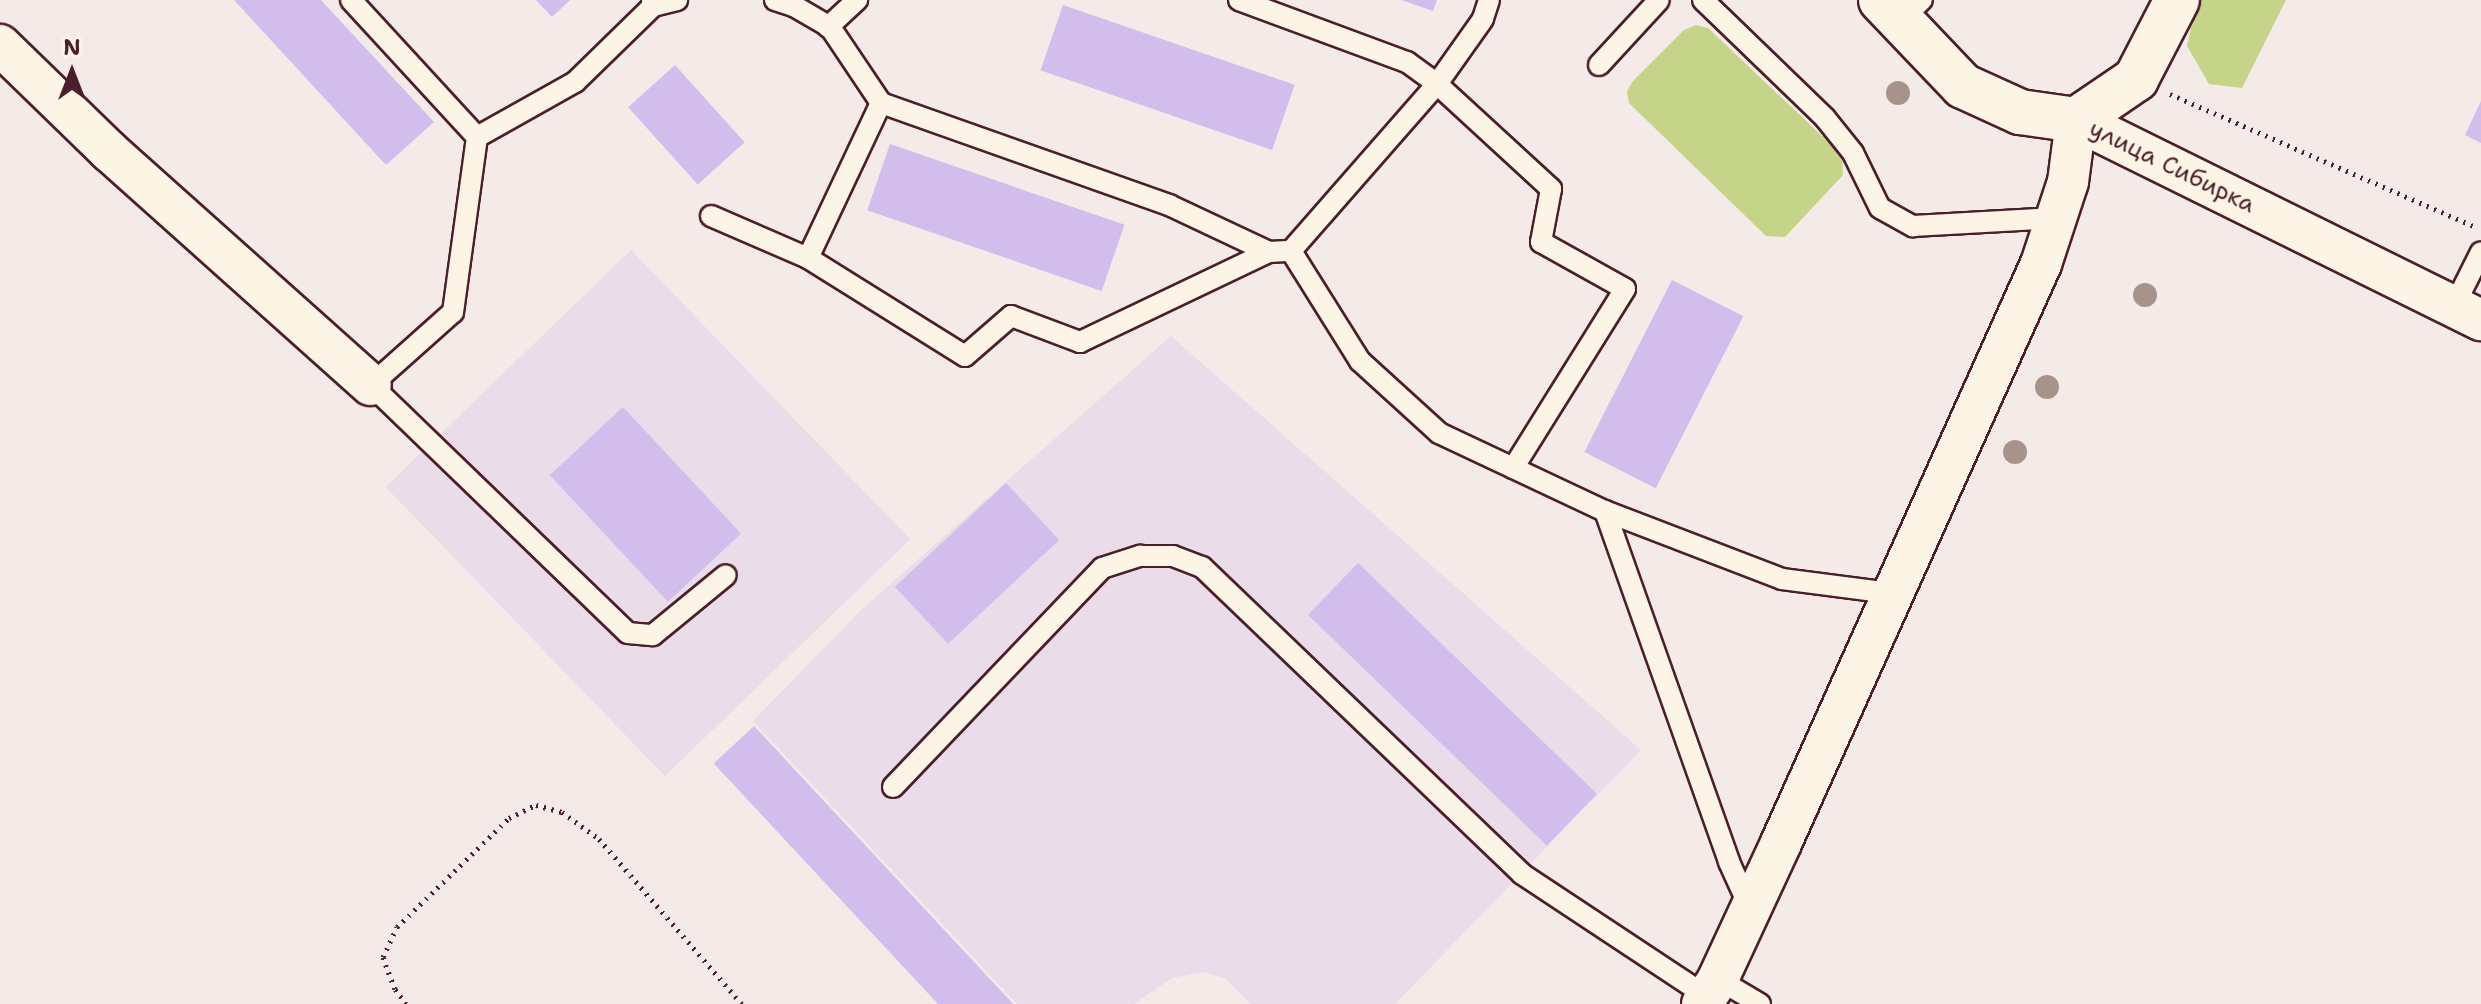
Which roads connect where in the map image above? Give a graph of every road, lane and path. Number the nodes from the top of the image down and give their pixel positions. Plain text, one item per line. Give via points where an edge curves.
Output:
1 (351, 0) edge
2 (677, 0) edge
3 (775, 0) edge
4 (857, 0) edge
5 (1239, 0) edge
6 (1489, 0) edge
7 (1659, 0) edge
8 (1703, 0) edge
9 (2177, 0) edge
10 (652, 3) edge
11 (1901, 7) edge
12 (828, 27) junction
13 (0, 45) edge
14 (1599, 65) dead end
15 (2136, 79) junction
16 (1437, 84) junction
17 (881, 103) junction
18 (2076, 120) junction
19 (477, 137) junction
20 (711, 216) dead end
21 (2056, 218) junction
22 (2481, 230) edge
23 (1291, 251) junction
24 (1269, 252) junction
25 (2481, 252) edge
26 (808, 258) junction
27 (2468, 313) edge
28 (371, 385) junction
29 (1513, 468) junction
30 (1605, 511) junction
31 (726, 575) dead end
32 (1890, 593) junction
33 (893, 787) dead end
34 (1750, 908) junction
35 (1709, 993) edge
36 (406, 1004) edge
37 (742, 1004) edge
38 (1760, 1004) edge

1 - 19 lane
2 - 10 lane
3 - 12 lane
4 - 12 lane
5 - 16 lane via 1407,62
6 - 16 lane via 1483,19
7 - 14 lane
8 - 21 lane via 1825,118 1853,153 1880,208 1913,226
9 - 15 street
10 - 19 lane via 575,82
11 - 18 street, улица Сибирка via 1963,86 2020,112
12 - 17 lane
13 - 28 street via 109,151
15 - 18 street
15 - 22 path
16 - 23 lane
16 - 29 lane via 1551,189 1541,242 1625,289
17 - 24 lane via 1169,205
17 - 26 lane
18 - 21 street via 2068,182
18 - 27 street, улица Сибирка
19 - 28 lane via 453,312
20 - 26 lane
21 - 32 street via 2041,264
23 - 24 lane
23 - 29 lane via 1360,361 1439,433
24 - 26 lane via 1080,342 1011,316 965,356
25 - 27 lane
28 - 31 lane via 628,633 653,635
29 - 30 lane
30 - 32 lane via 1782,579
30 - 34 lane
32 - 34 street
33 - 35 lane via 1102,568 1140,556 1173,556 1202,567 1522,874
34 - 35 street
35 - 38 lane
36 - 37 path via 383,957 397,927 509,818 536,805 562,812 599,839

